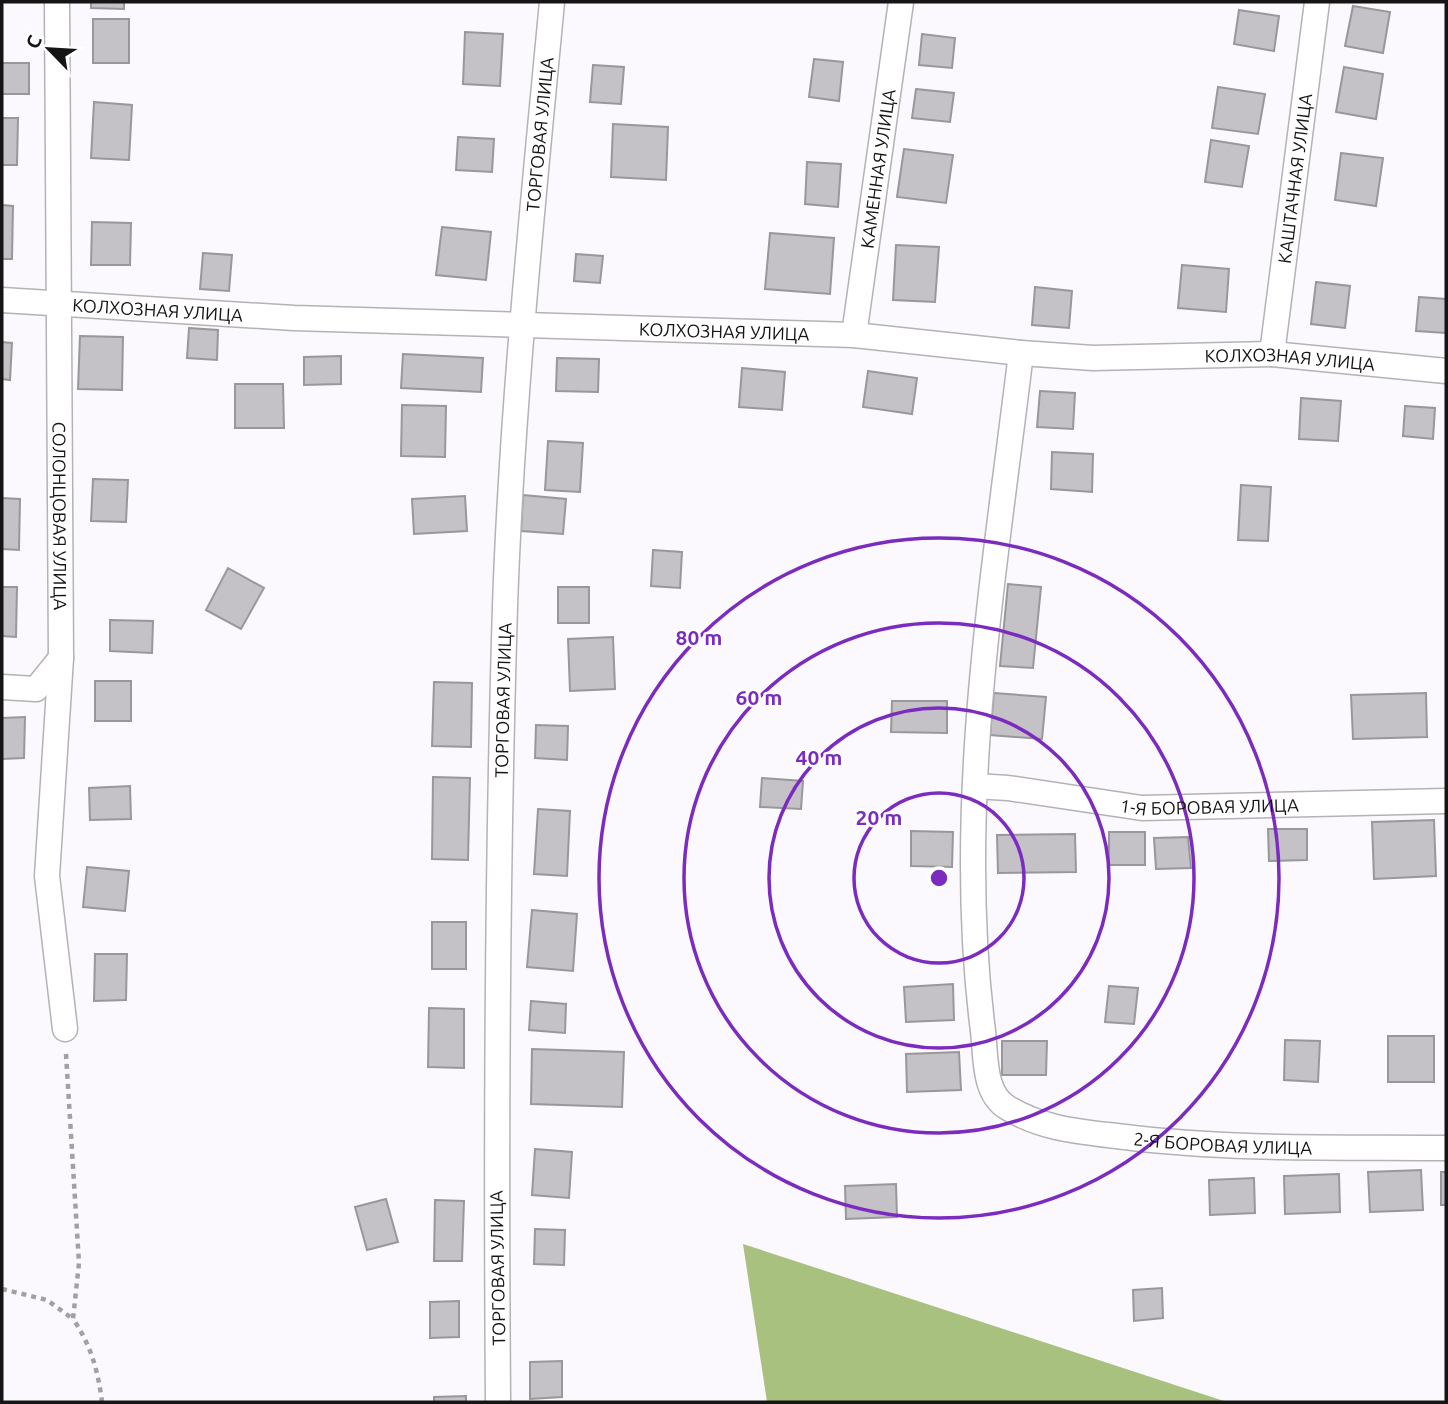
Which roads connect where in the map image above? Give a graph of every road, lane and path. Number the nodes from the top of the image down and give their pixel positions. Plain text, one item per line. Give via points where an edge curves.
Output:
1 (57, 2) edge
2 (552, 2) edge
3 (901, 2) edge
4 (1317, 2) edge
5 (2, 300) edge
6 (57, 303) junction
7 (521, 326) junction
8 (854, 335) junction
9 (1021, 354) junction
10 (1272, 354) junction
11 (1446, 371) edge
12 (61, 658) junction
13 (2, 687) edge
14 (975, 786) junction
15 (1446, 800) edge
16 (65, 1029) joint
17 (1446, 1148) edge
18 (2, 1289) edge
19 (73, 1319) junction
20 (102, 1402) edge
21 (498, 1402) edge

1 - 6 street, СОЛОНЦОВАЯ УЛИЦА
2 - 7 street, ТОРГОВАЯ УЛИЦА
3 - 8 street, КАМЕННАЯ УЛИЦА
4 - 10 street, КАШТАЧНАЯ УЛИЦА
5 - 6 street, КОЛХОЗНАЯ УЛИЦА
6 - 7 street, КОЛХОЗНАЯ УЛИЦА
6 - 12 street, СОЛОНЦОВАЯ УЛИЦА
7 - 8 street, КОЛХОЗНАЯ УЛИЦА
7 - 21 street, ТОРГОВАЯ УЛИЦА via 505,605 496,1169
8 - 9 street, КОЛХОЗНАЯ УЛИЦА
9 - 10 street, КОЛХОЗНАЯ УЛИЦА via 1093,358
9 - 14 street via 981,689
10 - 11 street, КОЛХОЗНАЯ УЛИЦА
12 - 13 street via 36,689
12 - 16 street, СОЛОНЦОВАЯ УЛИЦА via 47,876
14 - 15 street, 1-Я БОРОВАЯ УЛИЦА via 1142,808
14 - 17 street, 2-Я БОРОВАЯ УЛИЦА via 975,971 990,1089 1005,1107 1054,1128 1201,1146
16 - 19 path via 79,1263
18 - 19 path via 47,1300
19 - 20 path via 86,1338

